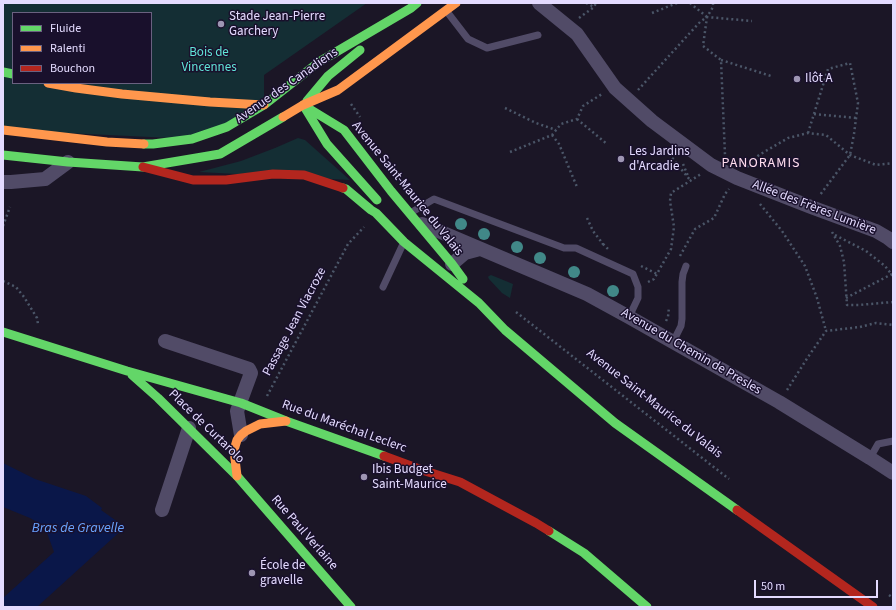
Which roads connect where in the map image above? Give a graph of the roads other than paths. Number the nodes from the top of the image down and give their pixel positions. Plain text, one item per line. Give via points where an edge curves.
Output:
1 (456, 3) edge
2 (539, 3) edge
3 (414, 6) edge
4 (446, 10) junction
5 (538, 35) dead end
6 (54, 84) edge
7 (264, 105) junction
8 (303, 105) junction
9 (3, 130) edge
10 (3, 155) edge
11 (68, 162) junction
12 (143, 167) junction
13 (3, 182) edge
14 (414, 218) junction
15 (404, 242) junction
16 (893, 242) edge
17 (480, 249) junction
18 (452, 264) junction
19 (433, 266) junction
20 (686, 266) dead end
21 (383, 287) dead end
22 (479, 303) junction
23 (629, 317) junction
24 (3, 332) edge
25 (165, 341) dead end
26 (673, 342) junction
27 (127, 371) junction
28 (241, 403) junction
29 (286, 421) junction
30 (189, 428) junction
31 (241, 435) junction
32 (893, 441) edge
33 (870, 458) junction
34 (893, 473) edge
35 (237, 476) junction
36 (162, 510) dead end
37 (351, 607) edge
38 (647, 607) edge
39 (873, 607) edge

1 - 4 main road, Avenue des Canadiens
2 - 16 street, Allée des Frères Lumière via 577,34 615,88 711,166 876,231
3 - 7 main road, Avenue des Canadiens via 319,62
3 - 8 main road via 328,76
4 - 5 lane via 468,39 487,48
4 - 8 main road, Avenue des Canadiens via 338,90
6 - 7 main road via 122,94
7 - 8 main road
7 - 9 main road, Avenue des Canadiens via 227,127 192,139 153,144 107,142
8 - 12 main road, Avenue des Canadiens via 220,154
8 - 14 main road, Avenue Saint-Maurice du Valais via 344,130
8 - 19 main road via 327,144
10 - 11 main road, Avenue des Canadiens
11 - 12 main road, Avenue des Canadiens
11 - 13 street via 45,179
12 - 15 main road via 193,180 226,180 273,174 304,175 346,189
14 - 17 street, Avenue du Chemin de Presles
14 - 18 main road, Avenue Saint-Maurice du Valais
14 - 23 lane via 434,199 564,248 576,248 634,274 638,298
15 - 19 main road
15 - 21 lane
17 - 18 street via 465,253
17 - 23 street, Avenue du Chemin de Presles via 587,294
18 - 22 main road, Avenue Saint-Maurice du Valais
19 - 22 main road, Avenue Saint-Maurice du Valais
20 - 26 lane via 682,282 681,326
22 - 39 main road, Avenue Saint-Maurice du Valais via 505,330 615,423
23 - 26 street, Avenue du Chemin de Presles
24 - 27 main road, Rue du Maréchal Leclerc
25 - 28 street via 249,369 251,373
26 - 33 street, Avenue du Chemin de Presles via 779,402
27 - 28 main road, Rue du Maréchal Leclerc
27 - 30 main road, Place de Curtarolo
28 - 29 main road, Rue du Maréchal Leclerc
28 - 31 street via 237,412
29 - 31 main road, Place de Curtarolo via 260,424
29 - 38 main road, Rue du Maréchal Leclerc via 460,482 536,523 584,553
30 - 35 main road, Place de Curtarolo
30 - 36 street
31 - 35 main road, Place de Curtarolo via 234,450
32 - 33 lane via 878,444
33 - 34 street, Avenue du Chemin de Presles
35 - 37 main road, Rue Paul Verlaine

